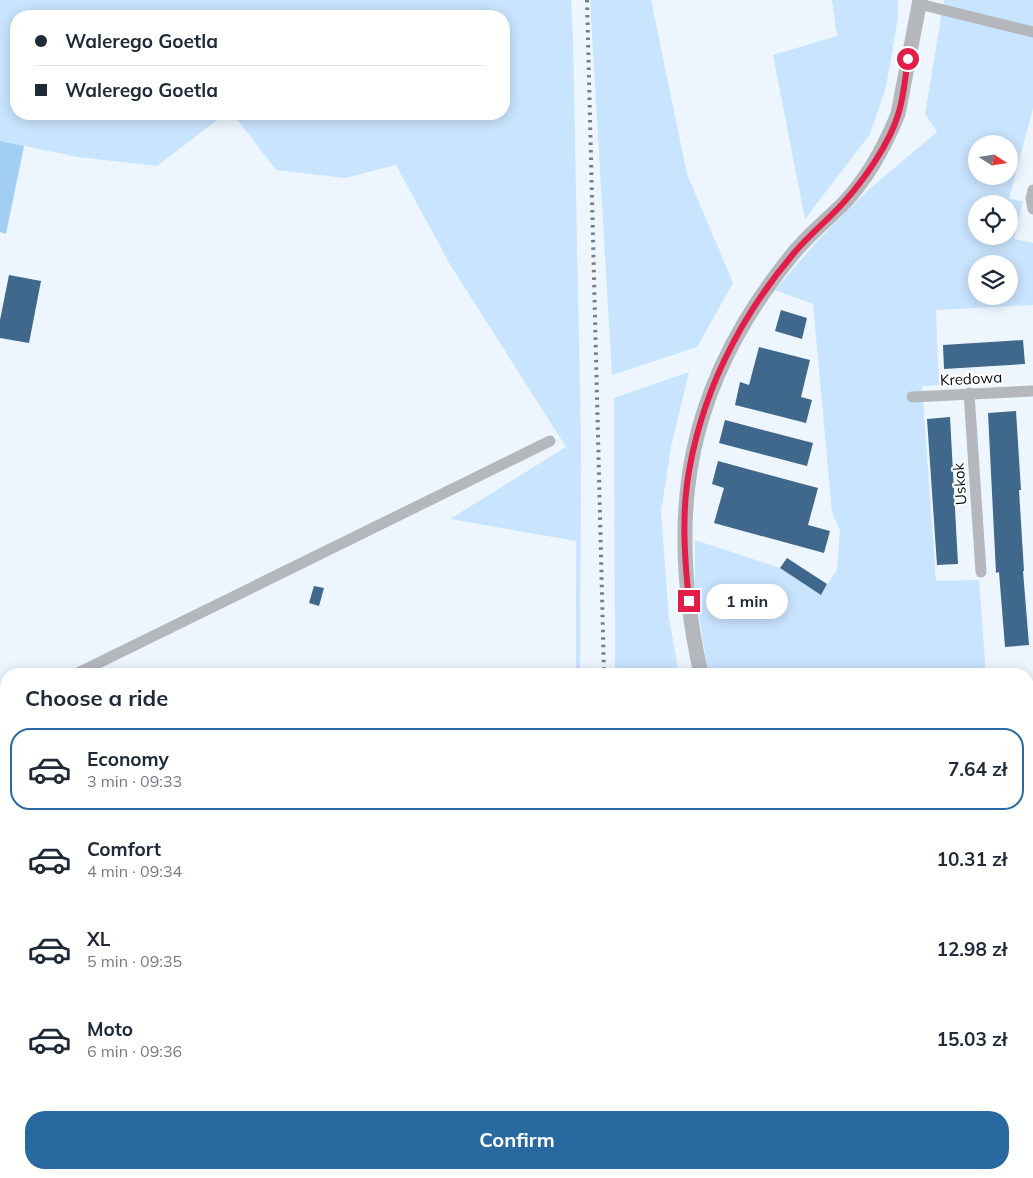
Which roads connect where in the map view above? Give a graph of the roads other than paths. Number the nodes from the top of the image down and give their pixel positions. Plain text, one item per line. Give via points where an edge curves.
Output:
1 (919, 2) edge
2 (1033, 32) edge
3 (1033, 190) edge
4 (1033, 209) edge
5 (1033, 391) edge
6 (969, 393) junction
7 (912, 397) dead end
8 (550, 441) dead end
9 (981, 572) dead end
10 (88, 668) edge
11 (700, 668) edge

1 - 2 street
1 - 11 street via 898,114 892,129 860,184 808,236 767,287 722,364 702,417 687,485 684,558
3 - 4 street
5 - 6 street, Kredowa
6 - 7 street, Kredowa
6 - 9 street, Uskok
8 - 10 street

